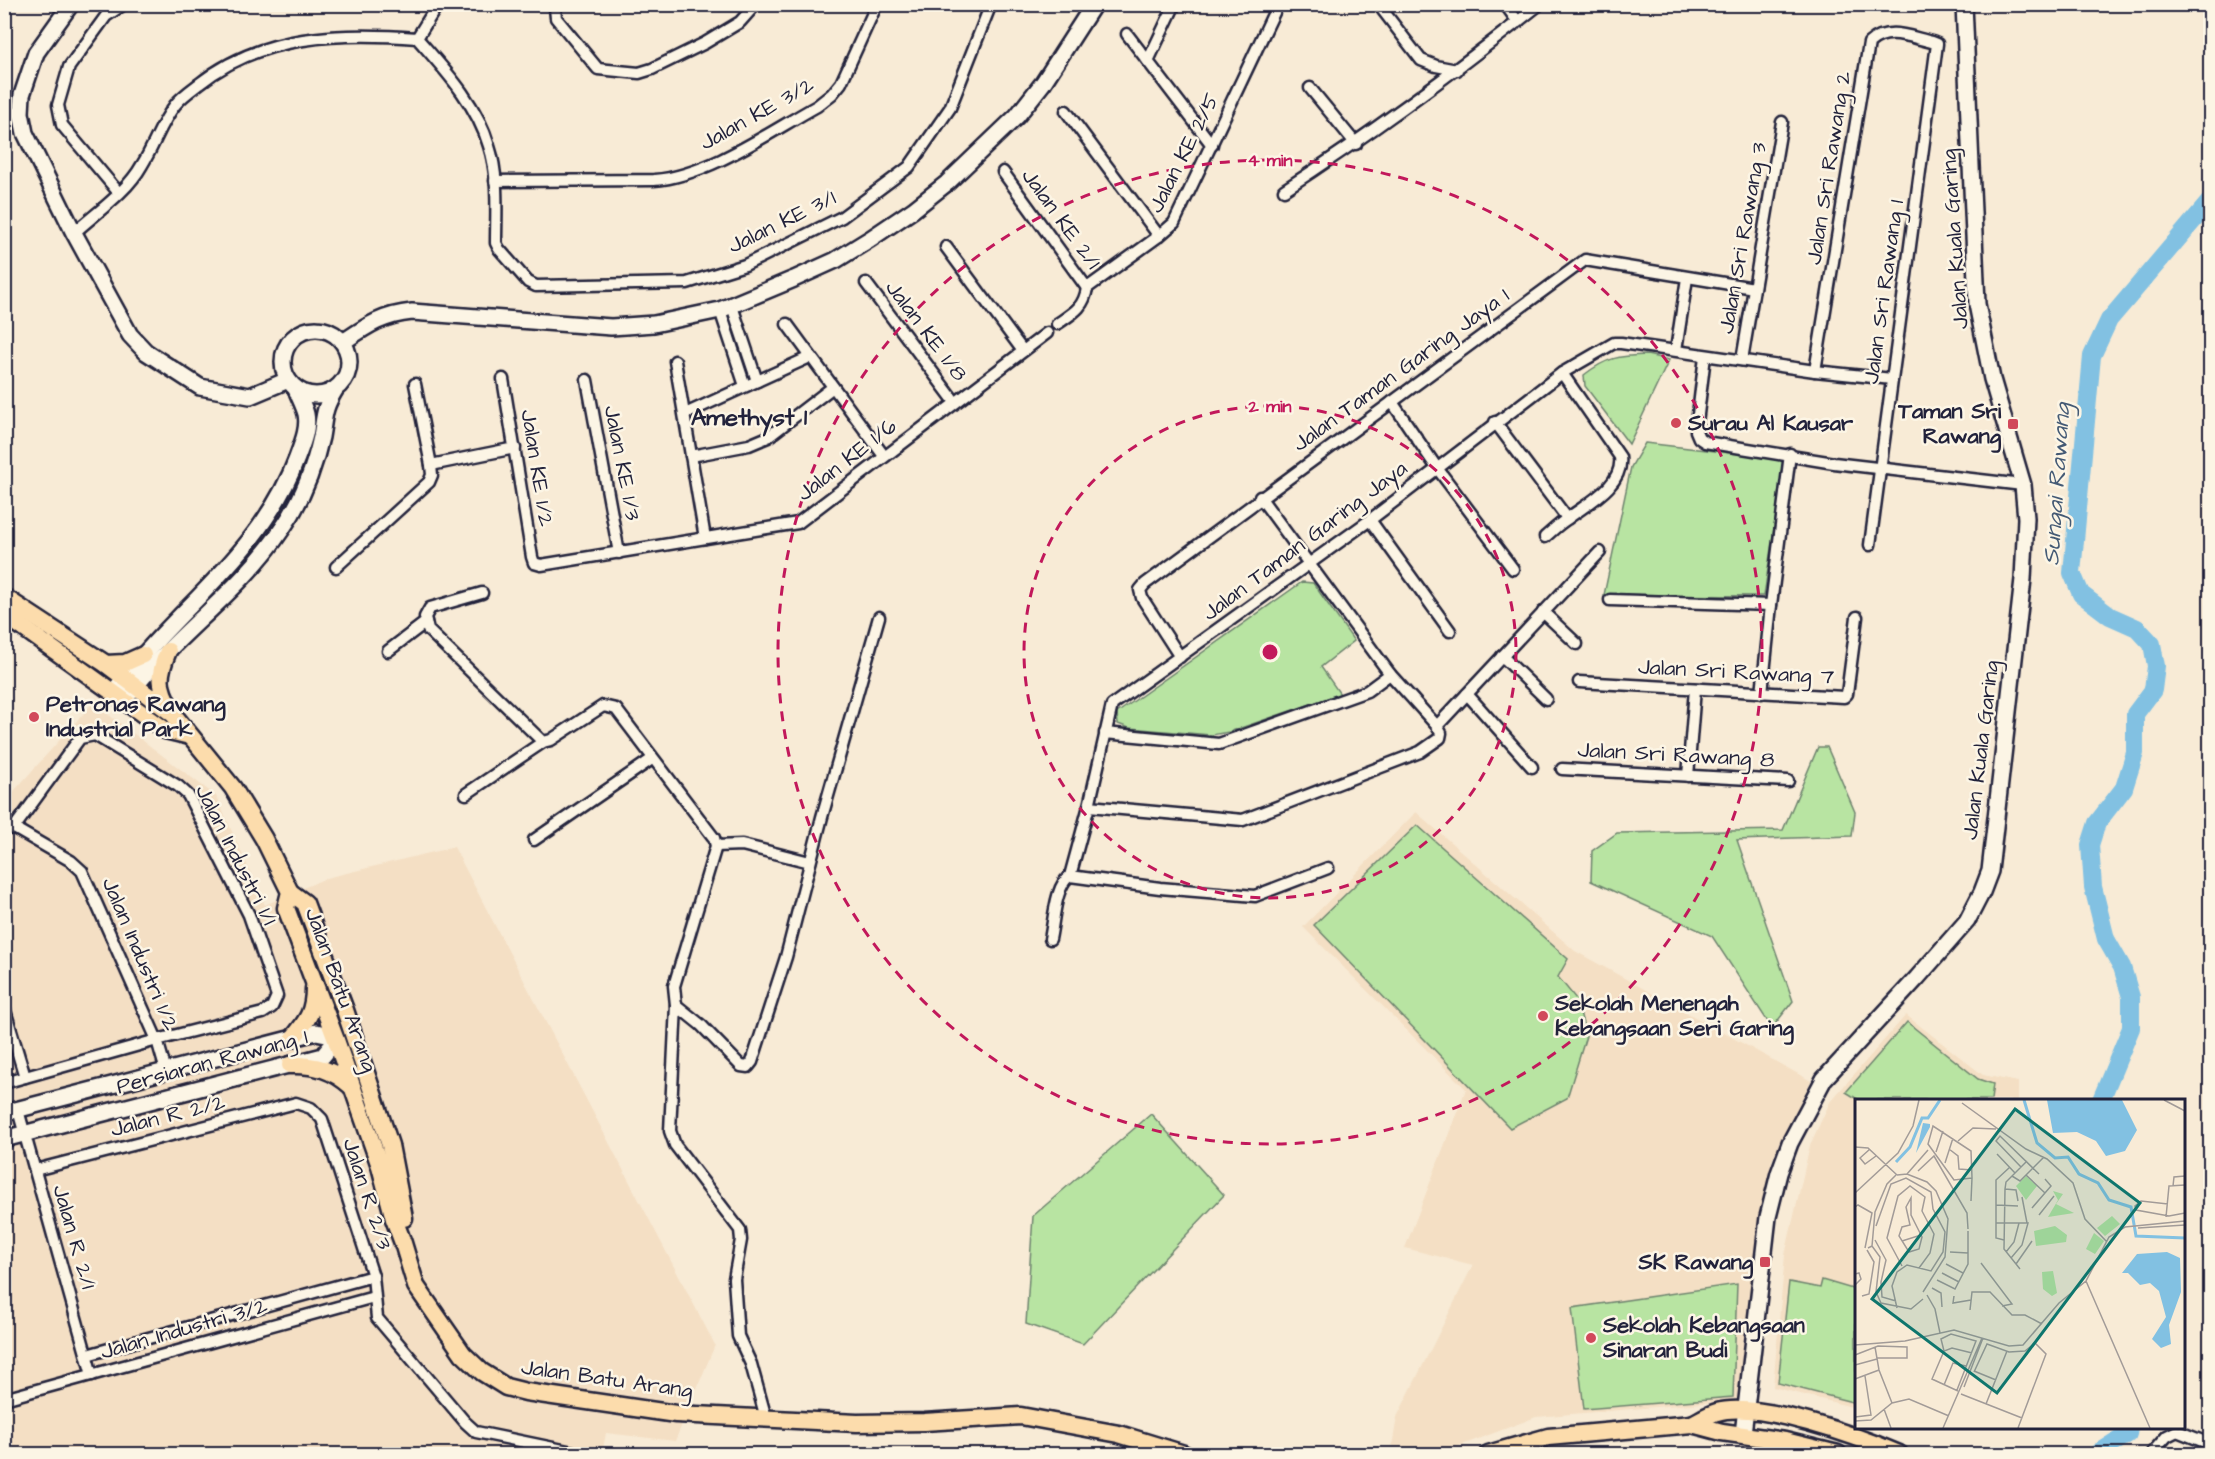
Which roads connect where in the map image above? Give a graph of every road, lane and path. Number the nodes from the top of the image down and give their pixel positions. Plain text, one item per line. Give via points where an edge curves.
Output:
1 (70, 4) edge
2 (124, 4) edge
3 (438, 4) edge
4 (556, 4) edge
5 (877, 4) edge
6 (991, 4) edge
7 (1094, 4) edge
8 (1175, 4) edge
9 (1278, 4) edge
10 (1378, 4) edge
11 (1505, 4) edge
12 (1540, 4) edge
13 (1964, 4) edge
14 (753, 6) edge
15 (1518, 22) junction
16 (1127, 34) dead end
17 (417, 38) junction
18 (1937, 44) joint
19 (1148, 61) junction
20 (1457, 70) junction
21 (1310, 88) dead end
22 (1066, 111) dead end
23 (1782, 122) dead end
24 (1356, 144) junction
25 (1212, 146) junction
26 (1004, 172) dead end
27 (495, 181) junction
28 (1284, 190) dead end
29 (119, 193) junction
30 (74, 232) junction
31 (1159, 236) junction
32 (946, 247) dead end
33 (1687, 278) junction
34 (866, 283) dead end
35 (1087, 288) junction
36 (1754, 288) junction
37 (726, 308) junction
38 (787, 324) dead end
39 (1058, 324) dead end
40 (1047, 333) dead end
41 (343, 342) junction
42 (1676, 350) junction
43 (1023, 351) junction
44 (1706, 356) junction
45 (810, 357) junction
46 (1742, 360) junction
47 (675, 361) dead end
48 (1815, 370) junction
49 (1562, 373) junction
50 (503, 379) dead end
51 (1892, 379) junction
52 (587, 380) dead end
53 (757, 381) junction
54 (292, 384) junction
55 (415, 384) dead end
56 (745, 386) junction
57 (833, 387) junction
58 (335, 390) junction
59 (955, 402) junction
60 (1392, 402) junction
61 (685, 414) junction
62 (1495, 422) junction
63 (515, 448) junction
64 (1790, 454) junction
65 (691, 456) junction
66 (884, 456) junction
67 (431, 465) junction
68 (1437, 468) junction
69 (1880, 469) junction
70 (2023, 485) junction
71 (1260, 498) junction
72 (1567, 518) junction
73 (1370, 520) junction
74 (1545, 537) dead end
75 (705, 538) junction
76 (1870, 545) dead end
77 (1600, 552) dead end
78 (619, 553) junction
79 (534, 563) joint
80 (1309, 565) junction
81 (336, 567) dead end
82 (1513, 568) dead end
83 (482, 593) dead end
84 (4, 597) edge
85 (1610, 600) dead end
86 (1771, 605) junction
87 (1543, 612) junction
88 (4, 614) edge
89 (879, 616) dead end
90 (1857, 617) dead end
91 (426, 622) junction
92 (1450, 631) dead end
93 (1577, 644) dead end
94 (168, 651) junction
95 (388, 651) dead end
96 (143, 655) junction
97 (1502, 656) junction
98 (1180, 657) junction
99 (106, 664) junction
100 (1390, 674) junction
101 (130, 682) junction
102 (1579, 682) dead end
103 (1695, 689) junction
104 (1762, 693) junction
105 (1467, 694) junction
106 (119, 697) junction
107 (1546, 699) dead end
108 (173, 714) junction
109 (1437, 726) junction
110 (1105, 733) junction
111 (190, 736) junction
112 (543, 742) junction
113 (652, 759) junction
114 (1532, 767) dead end
115 (1562, 769) dead end
116 (1688, 776) junction
117 (1788, 781) dead end
118 (466, 794) dead end
119 (1089, 806) junction
120 (9, 829) edge
121 (534, 840) dead end
122 (716, 846) junction
123 (810, 862) junction
124 (1328, 868) dead end
125 (1070, 876) junction
126 (290, 892) junction
127 (1050, 939) dead end
128 (314, 985) junction
129 (676, 1005) junction
130 (4, 1007) edge
131 (345, 1010) junction
132 (293, 1038) junction
133 (157, 1040) junction
134 (336, 1040) junction
135 (360, 1057) junction
136 (290, 1065) junction
137 (166, 1071) junction
138 (25, 1077) junction
139 (4, 1083) edge
140 (352, 1087) junction
141 (311, 1108) joint
142 (11, 1112) edge
143 (25, 1134) junction
144 (4, 1139) edge
145 (34, 1170) junction
146 (403, 1243) junction
147 (373, 1276) junction
148 (374, 1297) junction
149 (87, 1355) junction
150 (93, 1375) junction
151 (4, 1399) edge
152 (1747, 1410) junction
153 (766, 1418) junction
154 (1692, 1424) junction
155 (1743, 1434) junction
156 (2211, 1444) edge
157 (575, 1455) edge
158 (1184, 1455) edge
159 (1488, 1455) edge
160 (1838, 1455) edge
161 (1899, 1455) edge
162 (2151, 1455) edge

1 - 30 street via 36,53 22,95 21,113 26,133
2 - 29 street via 106,16 69,67 58,105 62,125
3 - 17 street
4 - 14 street via 556,18 598,69 639,73 705,43 740,22
5 - 27 street, Jalan KE 3/2 via 841,83 832,94 717,162 665,180
6 - 27 street, Jalan KE 3/1 via 950,108 909,167 843,217 745,265 687,283 537,286 528,282 496,243
7 - 37 street via 1017,116 947,183 836,260
8 - 19 street
9 - 25 street, Jalan KE 2/5
10 - 20 street via 1421,60
11 - 15 street
12 - 15 street
13 - 70 street, Jalan Kuala Garing via 1977,304 1992,379
15 - 20 street
16 - 19 street
17 - 27 street via 473,108 490,146
17 - 29 street via 340,34 270,46 242,57 210,75 176,103 142,166
18 - 48 street, Jalan Sri Rawang 2 via 1888,33 1869,43
18 - 51 street, Jalan Sri Rawang 1
19 - 25 street
20 - 24 street
21 - 24 street
22 - 31 street
23 - 36 street, Jalan Sri Rawang 3
24 - 28 street
25 - 31 street, Jalan KE 2/5 via 1174,223
26 - 35 street, Jalan KE 2/1
29 - 30 street
30 - 54 street via 130,335 146,352 200,387 250,396
31 - 35 street, Jalan KE 2/5
32 - 43 street
33 - 36 street, Jalan Taman Garing Jaya 1
33 - 42 street
33 - 60 street, Jalan Taman Garing Jaya 1 via 1585,260
34 - 59 street, Jalan KE 1/8
35 - 39 street via 1085,300
36 - 46 street, Jalan Sri Rawang 3
37 - 41 street via 654,324 611,327 412,312 377,320
37 - 53 street
37 - 56 street
38 - 45 street
40 - 43 street, Jalan KE 1/6
41 - 54 street via 335,334 313,328 293,338 283,358
41 - 58 street via 350,362 348,373
42 - 44 street, Jalan Taman Garing Jaya
42 - 49 street, Jalan Taman Garing Jaya via 1614,344
43 - 59 street, Jalan KE 1/6
44 - 46 street, Jalan Taman Garing Jaya
44 - 64 street via 1696,431 1699,438
45 - 53 street
45 - 57 street
46 - 48 street, Jalan Taman Garing Jaya
47 - 61 street
48 - 51 street, Jalan Taman Garing Jaya
49 - 62 street, Jalan Taman Garing Jaya
49 - 72 street via 1621,464 1608,486
50 - 63 street, Jalan KE 1/2
51 - 69 street, Jalan Sri Rawang 1
52 - 78 street, Jalan KE 1/3
53 - 56 street
54 - 58 street via 315,396
54 - 96 street via 306,415 305,434 291,475 272,512 245,548
55 - 67 street
56 - 61 street
57 - 65 street via 768,437 749,445
57 - 66 street
58 - 94 street via 325,407 321,437 304,491 283,528 260,560
59 - 66 street, Jalan KE 1/6
60 - 68 street
60 - 71 street, Jalan Taman Garing Jaya 1
61 - 65 street
62 - 68 street, Jalan Taman Garing Jaya
62 - 72 street
63 - 67 street
63 - 79 street, Jalan KE 1/2
64 - 69 street
64 - 86 street
65 - 75 street
66 - 75 street, Jalan KE 1/6 via 798,523
67 - 81 street via 429,482
68 - 73 street, Jalan Taman Garing Jaya
68 - 82 street
69 - 70 street
69 - 76 street, Jalan Sri Rawang 1
70 - 152 street, Jalan Kuala Garing via 2023,579 1990,871 1967,921 1824,1079 1790,1143 1768,1217
71 - 80 street
71 - 98 street, Jalan Taman Garing Jaya 1 via 1140,590
72 - 74 street
73 - 80 street, Jalan Taman Garing Jaya
73 - 92 street
75 - 78 street, Jalan KE 1/6
77 - 87 street
78 - 79 street, Jalan KE 1/6
80 - 98 street, Jalan Taman Garing Jaya
80 - 100 street
83 - 91 street via 430,608
84 - 99 main road, Jalan Batu Arang
85 - 86 street
86 - 104 street
87 - 93 street
87 - 97 street
88 - 106 main road
89 - 123 street
90 - 104 street, Jalan Sri Rawang 7 via 1844,697
91 - 95 street
91 - 112 street via 428,630
94 - 101 street via 144,675
94 - 108 main road via 160,669 160,681
96 - 99 main road via 125,663
96 - 101 street
97 - 105 street
97 - 107 street
98 - 110 street, Jalan Taman Garing Jaya via 1112,705
99 - 101 main road, Jalan Batu Arang
100 - 109 street
100 - 110 street via 1367,692 1219,744
101 - 106 street
101 - 108 main road, Jalan Batu Arang
102 - 103 street, Jalan Sri Rawang 7
103 - 104 street, Jalan Sri Rawang 7
103 - 116 street
105 - 109 street
105 - 114 street
106 - 111 main road via 165,730
108 - 111 main road, Jalan Batu Arang
109 - 119 street via 1440,738 1420,752 1243,820
110 - 119 street, Jalan Taman Garing Jaya
111 - 126 main road, Jalan Batu Arang via 233,788
112 - 113 street via 603,706 610,706
112 - 118 street
113 - 121 street
113 - 122 street via 714,838
115 - 116 street, Jalan Sri Rawang 8
116 - 117 street, Jalan Sri Rawang 8
119 - 125 street, Jalan Taman Garing Jaya
120 - 133 street, Jalan Industri 1/2 via 71,861 82,871
120 - 133 street, Jalan Industri 1/1 via 80,738 89,735 95,735 188,795 249,915 277,996 272,1007 263,1013
122 - 123 street via 742,845
122 - 129 street via 674,986
123 - 129 street via 786,957 748,1067 741,1066
124 - 125 street via 1255,896
125 - 127 street, Jalan Taman Garing Jaya via 1059,892
126 - 128 main road, Jalan Batu Arang via 286,908
126 - 131 main road via 305,903
128 - 132 main road via 314,1005
128 - 134 main road, Jalan Batu Arang
129 - 153 street via 670,1131 675,1145 740,1230 734,1279 738,1336 752,1364
130 - 138 street
131 - 134 main road via 343,1028
131 - 135 main road
132 - 134 street, Persiaran Rawang 1 via 316,1032
132 - 137 street, Persiaran Rawang 1
133 - 137 street, Jalan Industri 1/2
133 - 138 street
134 - 135 main road
134 - 136 street, Persiaran Rawang 1 via 323,1056
134 - 140 main road, Jalan Batu Arang
135 - 146 main road via 390,1145 404,1217
136 - 140 main road via 322,1068
136 - 143 street, Persiaran Rawang 1
137 - 142 street, Persiaran Rawang 1
138 - 139 street
140 - 146 main road, Jalan Batu Arang
141 - 145 street, Jalan R 2/2 via 296,1103
141 - 147 street, Jalan R 2/3 via 321,1119
142 - 143 street, Jalan R 2/1
143 - 144 street, Persiaran Rawang 1
143 - 145 street, Jalan R 2/1
145 - 149 street, Jalan R 2/1
146 - 153 main road, Jalan Batu Arang via 416,1286 463,1354 506,1387 676,1414
147 - 148 street, Jalan R 2/3
147 - 149 street
148 - 150 street, Jalan Industri 3/2
148 - 157 street, Jalan R 2/3 via 377,1318 476,1432
149 - 150 street, Jalan R 2/1
150 - 151 street, Jalan Industri 3/2
152 - 154 main road via 1718,1411
152 - 155 street, Jalan Kuala Garing
152 - 161 main road via 1838,1431
153 - 158 main road, Jalan Batu Arang via 857,1423 1021,1416 1119,1434
154 - 155 main road
154 - 159 main road via 1548,1437
155 - 160 main road
156 - 162 street via 2177,1431

